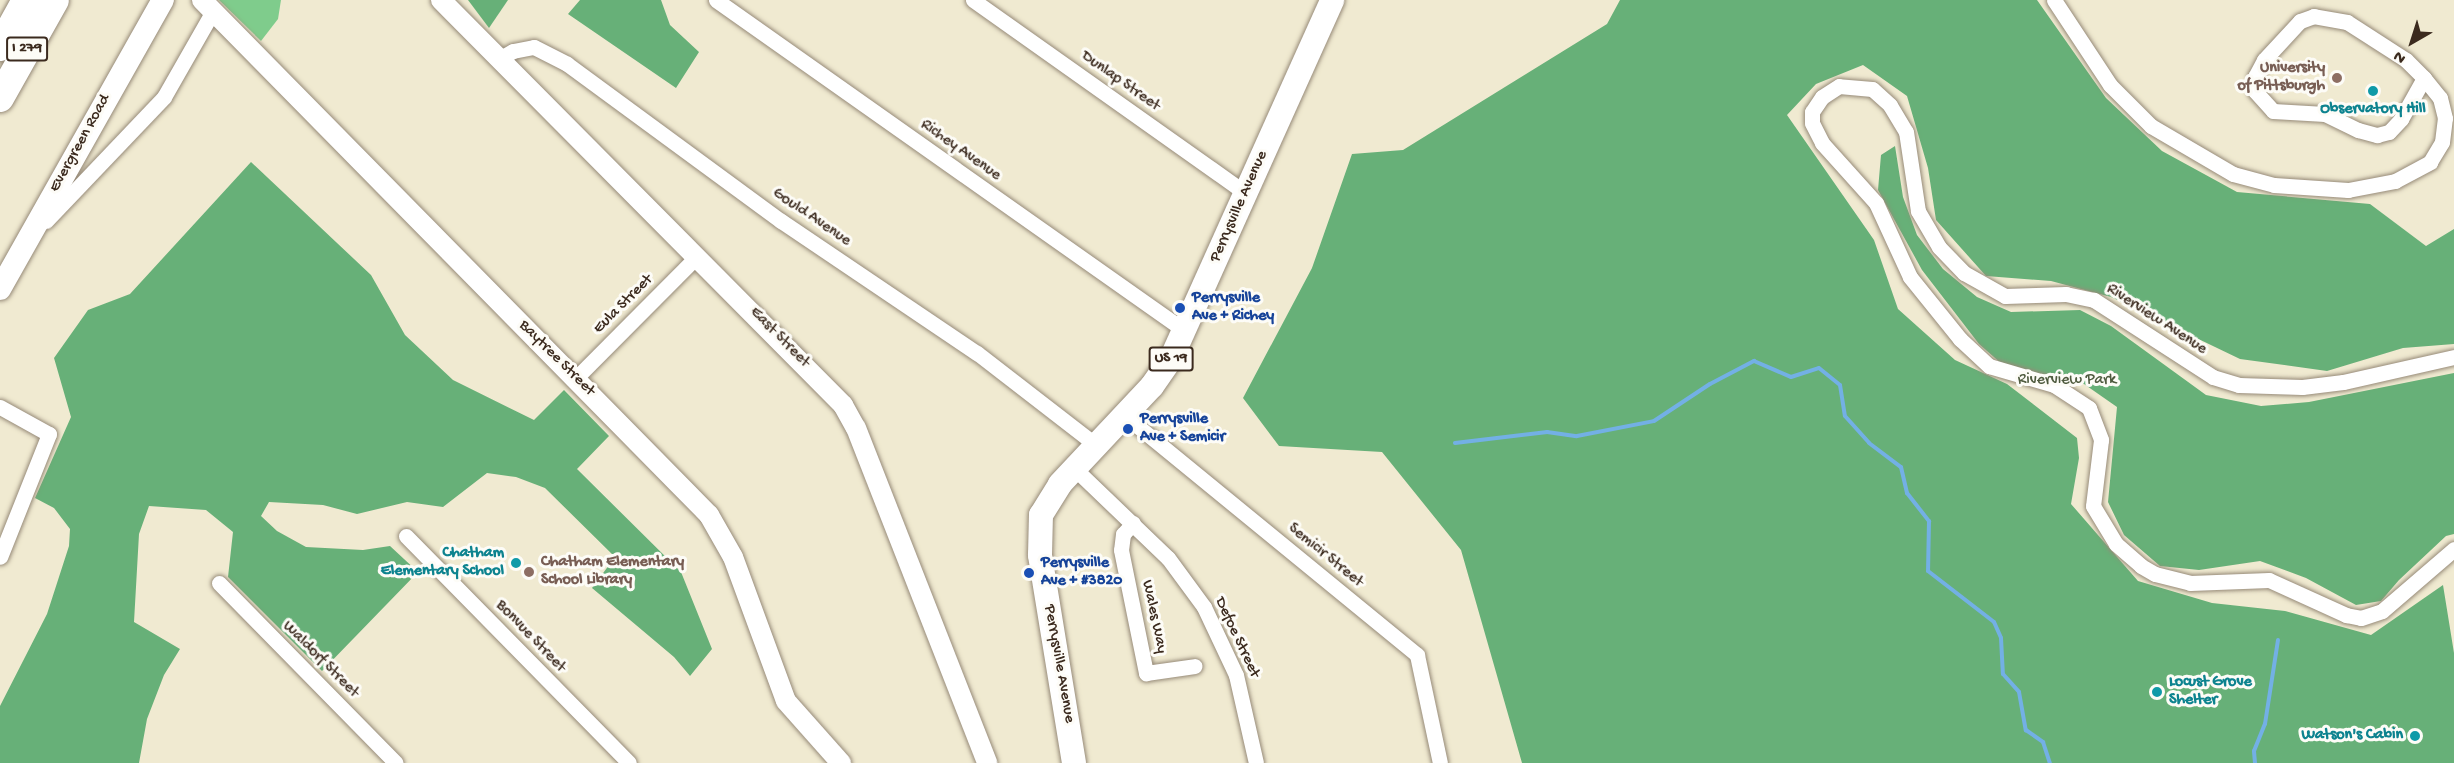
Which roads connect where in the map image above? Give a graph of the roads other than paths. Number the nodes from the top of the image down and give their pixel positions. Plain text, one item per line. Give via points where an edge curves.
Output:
1 (27, 0) edge
2 (55, 0) edge
3 (163, 0) edge
4 (441, 0) edge
5 (716, 0) edge
6 (973, 0) edge
7 (1332, 0) edge
8 (2054, 0) edge
9 (208, 5) edge
10 (0, 47) edge
11 (500, 59) junction
12 (2424, 78) junction
13 (0, 98) edge
14 (1246, 193) junction
15 (29, 238) junction
16 (698, 256) junction
17 (0, 289) edge
18 (1185, 331) junction
19 (2454, 357) edge
20 (575, 379) junction
21 (0, 406) edge
22 (1124, 415) junction
23 (1096, 445) junction
24 (1074, 468) junction
25 (1133, 523) junction
26 (406, 536) dead end
27 (2454, 549) edge
28 (0, 556) edge
29 (219, 583) dead end
30 (1195, 666) dead end
31 (396, 763) edge
32 (629, 763) edge
33 (841, 763) edge
34 (987, 763) edge
35 (1074, 763) edge
36 (1256, 763) edge
37 (1440, 763) edge

1 - 10 highway
2 - 13 highway, I 279
3 - 15 main road, Evergreen Road
4 - 11 street, East Street
5 - 18 street, Richey Avenue
6 - 14 street, Dunlap Street
7 - 14 main road, Perrysville Avenue / US 19
8 - 12 street via 2081,47 2110,85 2151,126 2233,174 2274,185 2348,190 2413,174 2430,162 2442,142 2445,118 2440,98
9 - 15 street via 164,97
9 - 20 street, Baytree Street
11 - 16 street, East Street
11 - 23 street, Gould Avenue via 513,51 534,47 561,59 781,221 976,353
12 - 12 street via 2401,119 2389,132 2377,135 2325,114 2273,111 2256,91 2255,77 2264,60 2292,28 2314,16 2347,22 2365,32 2406,60
14 - 18 main road, Perrysville Avenue / US 19
15 - 17 main road, Evergreen Road
16 - 20 street, Eula Street
16 - 34 street, East Street via 826,384 850,416
18 - 22 main road, Perrysville Avenue / US 19 via 1166,368
19 - 27 street, Riverview Avenue via 2309,387 2239,385 2213,378 2094,300 2066,294 2005,296 1964,273 1939,247 1918,211 1906,132 1890,105 1872,89 1839,86 1822,97 1812,112 1815,132 1822,143 1876,203 1910,277 1960,339 1989,366 2054,385 2089,408 2101,440 2092,506 2116,544 2141,566 2190,583 2270,580 2346,615 2361,618 2382,611
20 - 33 street, Baytree Street via 716,524 733,557 786,701
21 - 28 street via 50,434
22 - 23 main road, Perrysville Avenue / US 19
22 - 37 street, Semicir Street via 1417,656
23 - 24 main road, Perrysville Avenue / US 19
24 - 25 street, Defoe Street
24 - 35 main road, Perrysville Avenue / US 19 via 1044,508 1038,533
25 - 30 street, Wales Way via 1123,534 1121,550 1146,673
25 - 36 street, Defoe Street via 1168,558 1204,607 1236,675
26 - 32 street, Bonvue Street
29 - 31 street, Waldorf Street

